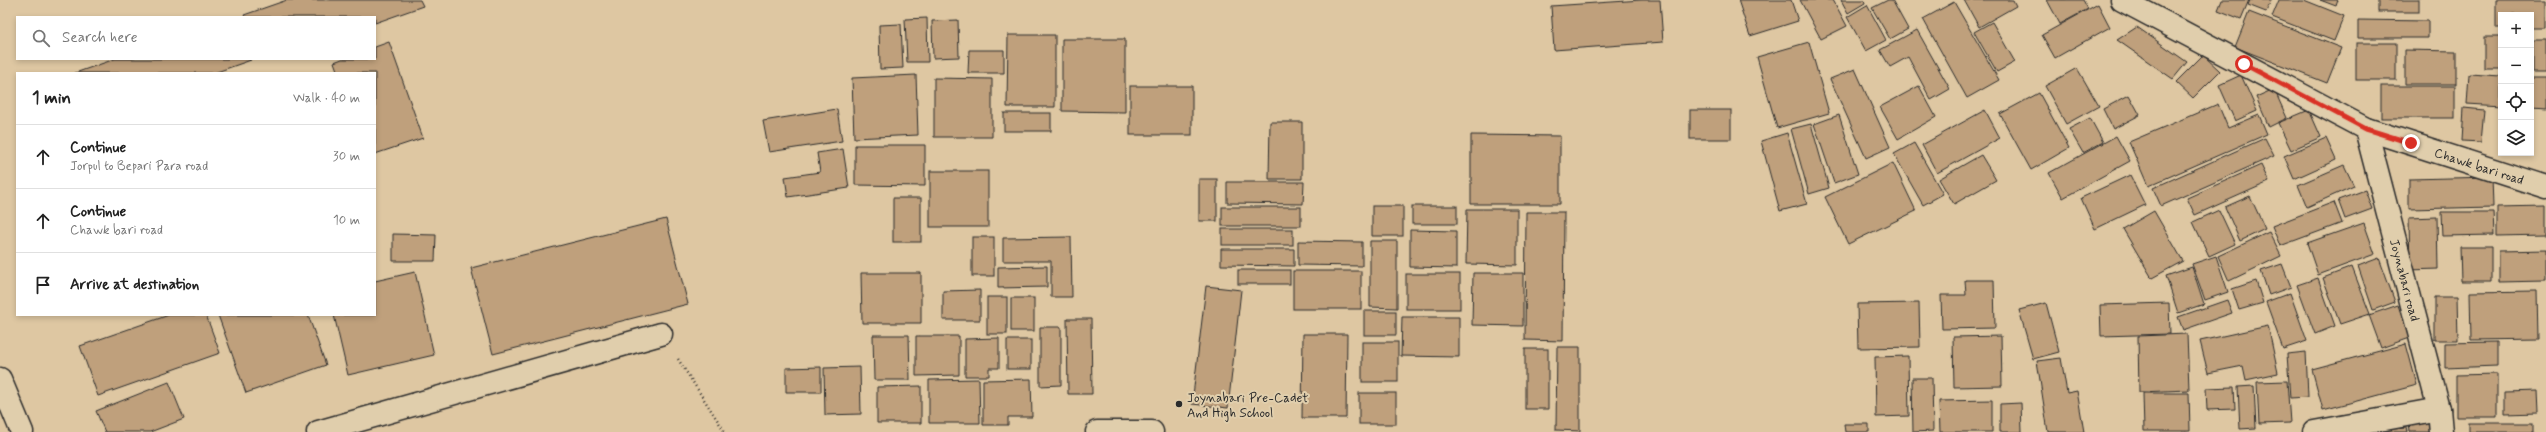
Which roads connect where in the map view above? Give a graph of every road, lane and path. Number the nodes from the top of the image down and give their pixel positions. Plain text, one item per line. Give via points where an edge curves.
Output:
1 (2122, 0) edge
2 (2366, 129) junction
3 (2546, 187) edge
4 (661, 334) joint
5 (0, 379) edge
6 (2439, 408) junction
7 (22, 432) edge
8 (318, 432) edge
9 (725, 432) edge
10 (1097, 432) edge
11 (1152, 432) edge
12 (2314, 432) edge
13 (2441, 432) edge

1 - 2 main road, Chawk bari road
2 - 3 main road, Chawk bari road
2 - 6 main road, Joynabari road
4 - 8 main road
4 - 9 path
5 - 7 main road
6 - 12 main road
6 - 13 main road, Joynabari road
10 - 11 main road

